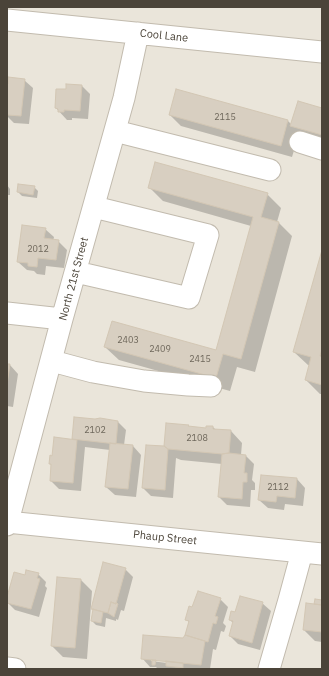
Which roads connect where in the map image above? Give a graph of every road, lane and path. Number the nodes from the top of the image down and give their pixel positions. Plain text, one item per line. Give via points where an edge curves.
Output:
1 (7, 20) edge
2 (138, 34) junction
3 (322, 52) edge
4 (115, 131) junction
5 (300, 142) dead end
6 (322, 149) edge
7 (270, 170) dead end
8 (94, 207) junction
9 (76, 272) junction
10 (7, 313) edge
11 (62, 319) junction
12 (52, 361) junction
13 (211, 386) dead end
14 (7, 523) edge
15 (312, 553) edge
16 (7, 668) edge
17 (15, 669) edge
18 (268, 669) edge

1 - 2 street, Cool Lane
2 - 3 street, Cool Lane
2 - 4 street, North 21st Street
4 - 7 street
4 - 8 street, North 21st Street
5 - 6 street
8 - 9 street, North 21st Street
8 - 9 street via 208,235 189,298
9 - 11 street, North 21st Street
10 - 11 street
11 - 12 street, North 21st Street
12 - 13 street via 93,372 144,381
12 - 14 street, North 21st Street
14 - 15 street, Phaup Street
15 - 18 street via 289,600
16 - 17 street

